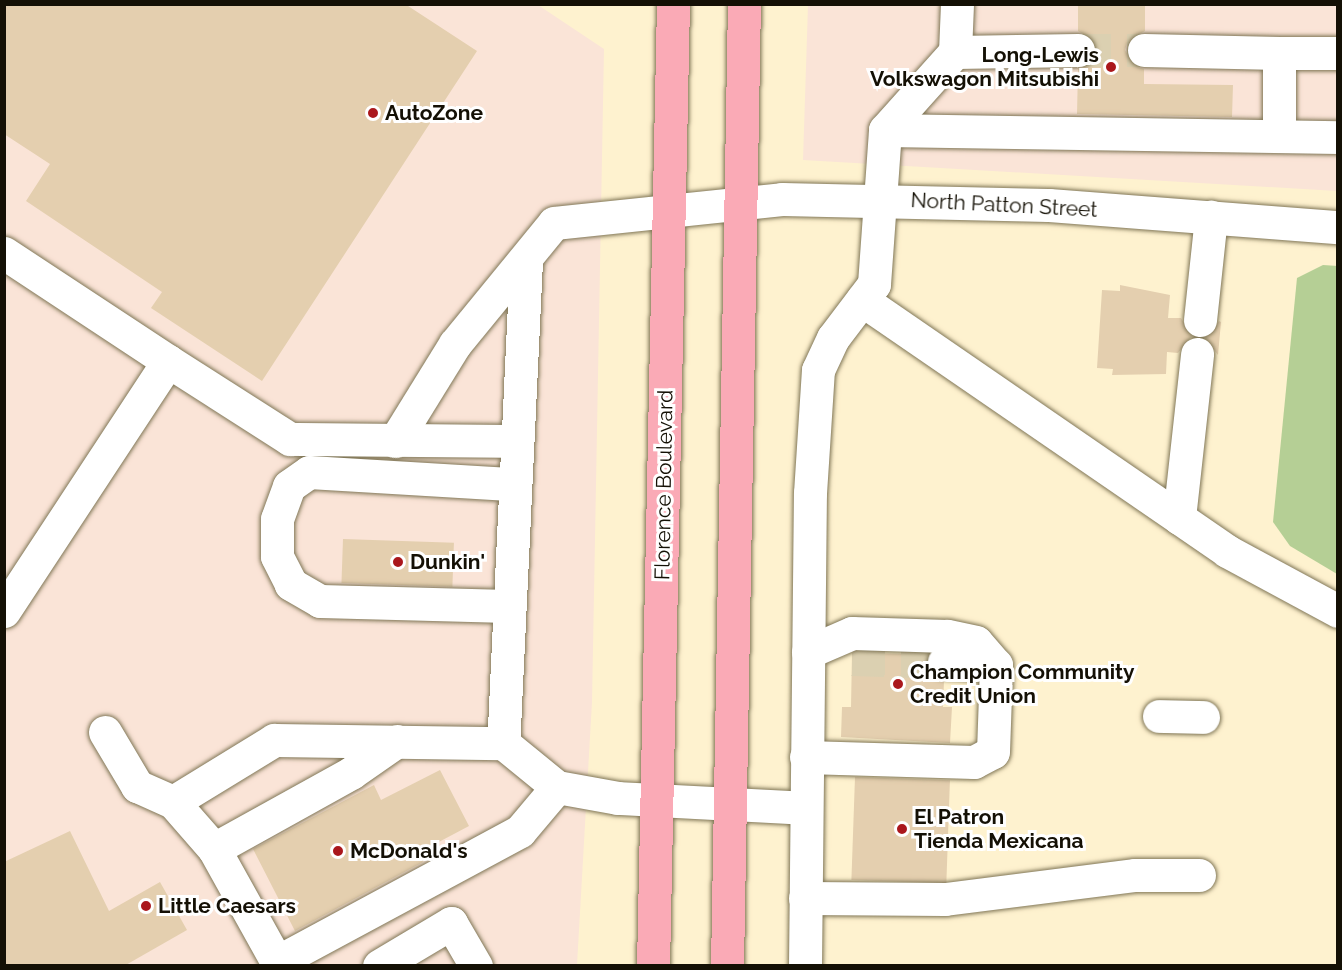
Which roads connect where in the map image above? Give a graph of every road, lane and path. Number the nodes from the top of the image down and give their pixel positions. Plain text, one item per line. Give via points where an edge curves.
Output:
1 (673, 4) edge
2 (744, 4) edge
3 (957, 4) edge
4 (1078, 50) tunnel mouth
5 (1144, 50) tunnel mouth
6 (955, 52) junction
7 (1279, 52) junction
8 (1338, 53) edge
9 (885, 130) junction
10 (1279, 136) junction
11 (1338, 137) edge
12 (878, 200) junction
13 (741, 201) junction
14 (669, 207) junction
15 (1211, 217) junction
16 (1338, 226) edge
17 (4, 254) edge
18 (526, 261) junction
19 (862, 300) junction
20 (1200, 320) dead end
21 (1197, 354) dead end
22 (168, 361) junction
23 (395, 441) junction
24 (517, 441) junction
25 (514, 484) junction
26 (1179, 518) junction
27 (508, 606) junction
28 (4, 611) edge
29 (1338, 611) edge
30 (808, 652) junction
31 (852, 659) tunnel mouth
32 (944, 662) tunnel mouth
33 (996, 665) junction
34 (1159, 716) dead end
35 (1203, 717) dead end
36 (105, 732) dead end
37 (397, 741) junction
38 (503, 743) junction
39 (806, 757) junction
40 (557, 787) junction
41 (656, 801) junction
42 (173, 802) junction
43 (731, 806) junction
44 (806, 808) junction
45 (214, 849) junction
46 (1199, 875) dead end
47 (805, 898) junction
48 (379, 966) edge
49 (476, 966) edge
50 (653, 966) edge
51 (727, 966) edge
52 (805, 966) edge

1 - 14 highway, Florence Boulevard
2 - 13 highway
3 - 6 street
4 - 6 street
5 - 7 street
6 - 9 street
7 - 8 street
7 - 10 street
9 - 10 street
9 - 12 street
10 - 11 street
12 - 13 street, North Patton Street
12 - 15 street, North Patton Street
12 - 19 street via 874,284
13 - 14 street, North Patton Street
13 - 43 highway
14 - 18 street, North Patton Street via 613,220 554,223
14 - 41 highway, Florence Boulevard
15 - 16 street, North Patton Street
15 - 20 street
17 - 22 street
18 - 23 street via 455,344
18 - 24 street
19 - 26 street
19 - 30 street via 833,338 818,370
21 - 26 street
22 - 23 street via 290,439
22 - 28 street
23 - 24 street
24 - 25 street
25 - 27 street
25 - 27 street via 309,472 289,486 277,519 276,556 291,584 320,601
26 - 29 street
27 - 38 street
30 - 31 street
30 - 33 street via 852,633 947,636 976,642
30 - 39 street
32 - 33 street
33 - 39 street via 993,752 974,762
34 - 35 street
36 - 42 street via 137,786
37 - 38 street
37 - 42 street via 274,740
37 - 45 street via 351,773
38 - 40 street
39 - 44 street
40 - 41 street
40 - 45 street via 520,831 277,962
41 - 43 street
41 - 50 highway, Florence Boulevard
42 - 45 street
43 - 44 street
43 - 51 highway
44 - 47 street
46 - 47 street via 1135,875 945,899
47 - 52 street
48 - 49 street via 451,923

